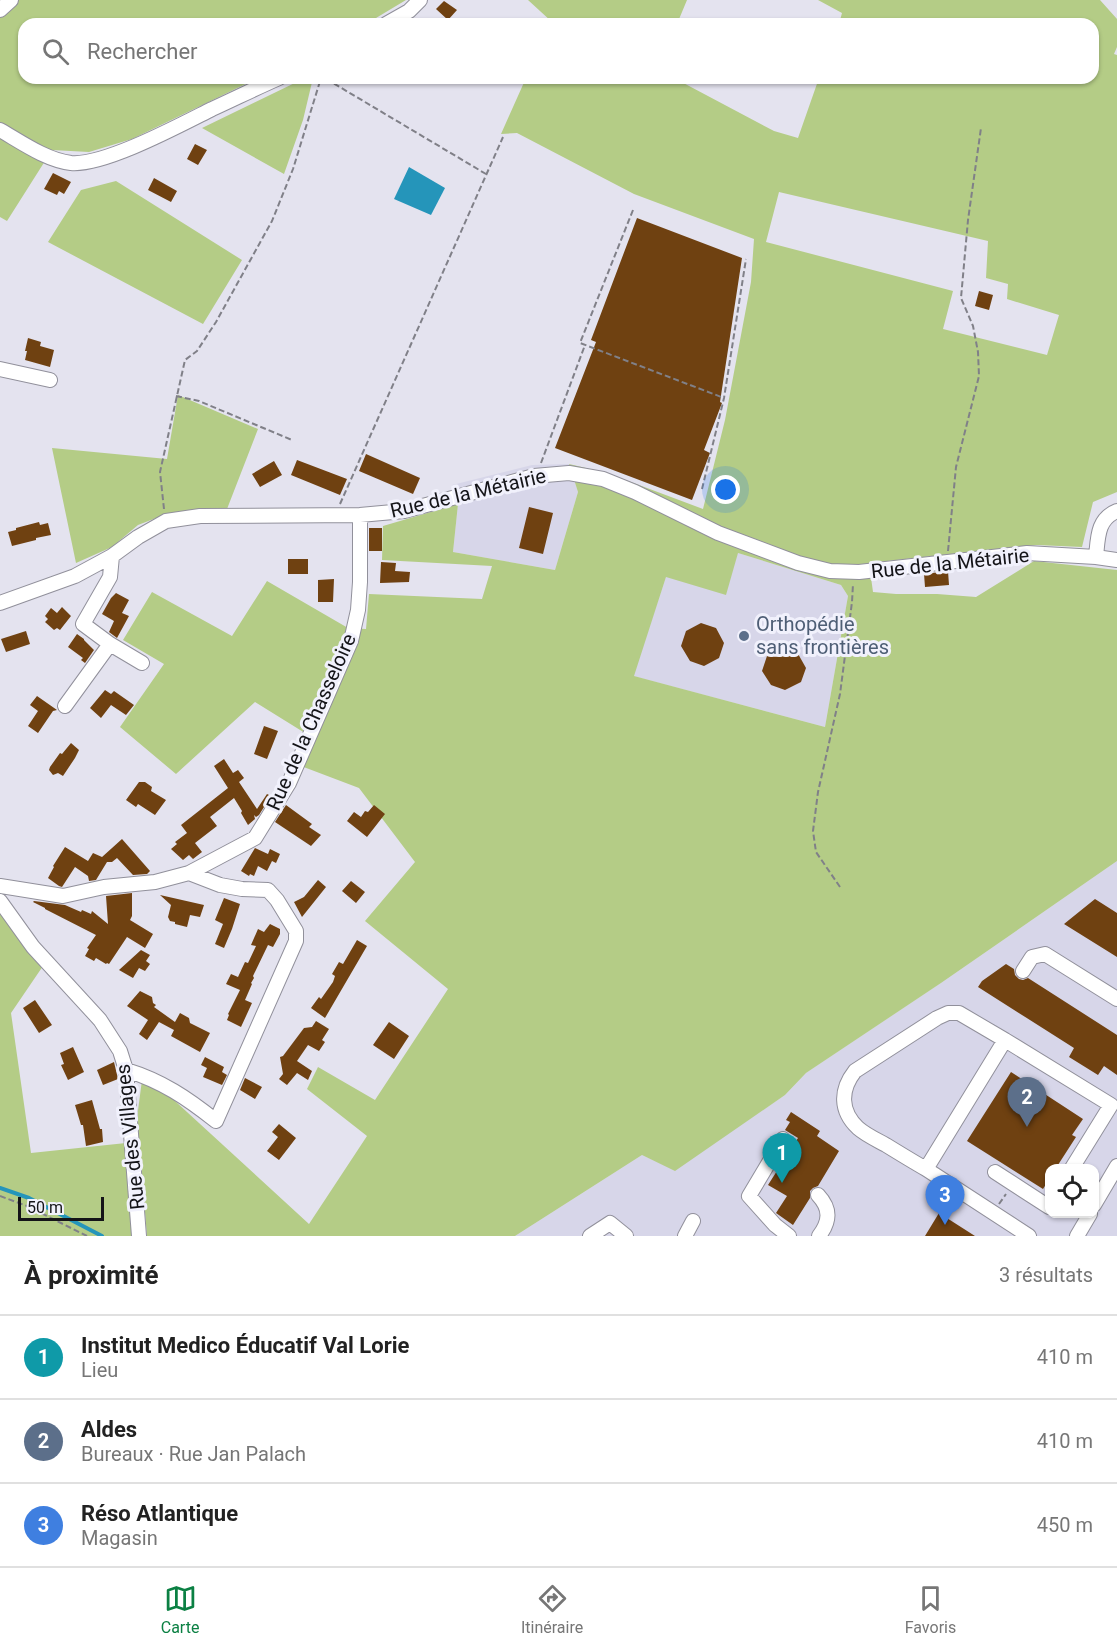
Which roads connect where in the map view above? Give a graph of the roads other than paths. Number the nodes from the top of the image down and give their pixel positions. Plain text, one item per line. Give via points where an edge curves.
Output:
1 (11, 0) edge
2 (420, 0) edge
3 (0, 10) edge
4 (397, 18) edge
5 (266, 84) edge
6 (0, 130) edge
7 (0, 369) edge
8 (50, 380) dead end
9 (1117, 511) edge
10 (360, 515) junction
11 (112, 556) junction
12 (1096, 557) junction
13 (1117, 560) edge
14 (0, 603) edge
15 (111, 644) junction
16 (142, 663) dead end
17 (65, 706) dead end
18 (189, 873) junction
19 (0, 886) edge
20 (0, 901) edge
21 (1023, 971) dead end
22 (1117, 999) edge
23 (1005, 1040) junction
24 (126, 1070) junction
25 (1114, 1108) edge
26 (783, 1139) dead end
27 (1075, 1164) edge
28 (1117, 1166) edge
29 (926, 1169) junction
30 (995, 1172) dead end
31 (818, 1195) dead end
32 (1099, 1198) edge
33 (1045, 1205) edge
34 (1088, 1218) edge
35 (693, 1221) dead end
36 (139, 1236) edge
37 (590, 1236) edge
38 (626, 1236) edge
39 (685, 1236) edge
40 (789, 1236) edge
41 (819, 1236) edge
42 (1029, 1236) edge
43 (1077, 1236) edge

1 - 3 street
2 - 4 street
5 - 6 street via 163,133 88,162 71,163 48,156
7 - 8 street
9 - 12 street via 1102,521
10 - 11 street, Rue de la Métairie via 222,515 166,521
10 - 12 street, Rue de la Métairie via 404,511 534,476 569,473 635,492 718,533 830,571 1027,553
10 - 18 street, Rue de la Chasseloire via 358,610 351,640 289,783 255,838
11 - 14 street, Rue de la Métairie via 75,576
11 - 15 street via 110,577 83,624
12 - 13 street, Rue de la Métairie
15 - 16 street
15 - 17 street
18 - 19 street, Rue de la Chasseloire via 63,896
18 - 24 street via 242,890 268,890 296,931 296,941 216,1121 184,1096
20 - 24 street, Rue des Villages via 33,947 100,1020 120,1051
21 - 22 street via 1032,957 1046,954
23 - 25 street
23 - 29 street
23 - 29 street via 959,1013 948,1013 855,1071 849,1079 843,1098 849,1119 860,1130
24 - 36 street, Rue des Villages
25 - 27 street
26 - 40 street via 749,1196
28 - 32 street
29 - 42 street
30 - 33 street
31 - 41 street via 828,1210
34 - 43 street
35 - 39 street
37 - 38 street via 610,1223

